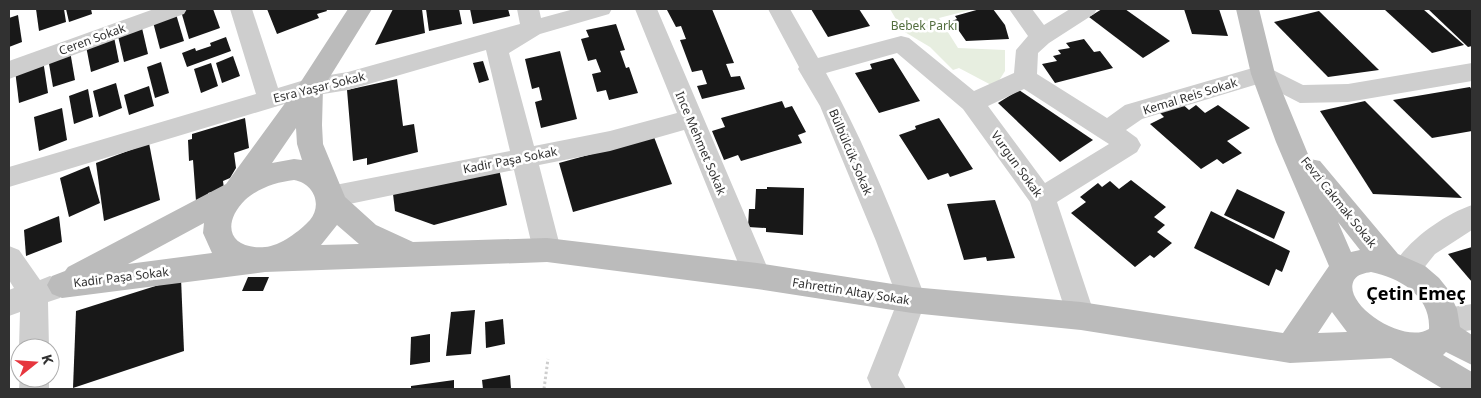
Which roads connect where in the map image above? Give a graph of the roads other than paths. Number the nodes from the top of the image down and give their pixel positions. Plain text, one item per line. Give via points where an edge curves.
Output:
1 (176, 9) edge
2 (241, 9) edge
3 (360, 9) edge
4 (601, 9) edge
5 (646, 9) edge
6 (779, 9) edge
7 (1020, 9) edge
8 (1086, 9) edge
9 (1248, 9) edge
10 (530, 19) edge
11 (1041, 37) junction
12 (810, 69) junction
13 (9, 70) edge
14 (1472, 72) edge
15 (1264, 74) junction
16 (1026, 78) junction
17 (311, 87) junction
18 (270, 99) junction
19 (972, 103) junction
20 (690, 119) junction
21 (1107, 130) junction
22 (1289, 142) junction
23 (523, 157) junction
24 (9, 177) edge
25 (236, 192) junction
26 (330, 197) junction
27 (1042, 198) junction
28 (1472, 216) edge
29 (547, 250) junction
30 (410, 254) junction
31 (9, 258) edge
32 (268, 259) junction
33 (1397, 266) junction
34 (1344, 268) junction
35 (757, 276) junction
36 (62, 285) junction
37 (22, 299) edge
38 (912, 300) junction
39 (1081, 316) junction
40 (1454, 324) edge
41 (32, 338) edge
42 (1398, 346) junction
43 (1290, 349) junction
44 (1472, 351) edge
45 (881, 386) edge
46 (1471, 389) edge

1 - 13 street, Ceren Sokak
2 - 18 street
3 - 17 street
4 - 10 street, Esra Yaşar Sokak
5 - 20 street, Ince Mehmet Sokak
6 - 12 street, Bülbülcük Sokak
7 - 11 street
8 - 11 street
9 - 15 street, Fevzi Cakmak Sokak
10 - 17 street, Esra Yaşar Sokak via 348,81
10 - 23 street via 497,50
11 - 16 street via 1028,50
12 - 19 street, Vurgun Sokak via 901,44
12 - 38 street, Bülbülcük Sokak via 832,106
14 - 15 street via 1348,93 1300,94
15 - 21 street, Kemal Reis Sokak via 1134,112
15 - 22 street, Fevzi Cakmak Sokak
16 - 19 street
16 - 21 street
17 - 18 street, Esra Yaşar Sokak
17 - 25 street
17 - 26 street via 309,138
18 - 24 street, Esra Yaşar Sokak
19 - 27 street, Vurgun Sokak
20 - 23 street, Kadir Paşa Sokak via 610,140
20 - 35 street, Ince Mehmet Sokak
21 - 27 street via 1128,145
22 - 33 street, Fevzi Cakmak Sokak
22 - 34 street, Fevzi Cakmak Sokak
23 - 26 street, Kadir Paşa Sokak
23 - 29 street
25 - 26 street via 259,177 286,170 316,176
25 - 32 street via 224,206 218,220 217,235 222,248 234,256 250,260
25 - 36 street, Kadir Paşa Sokak
26 - 30 street via 363,232
26 - 32 street via 328,212 320,228 306,242 288,253
27 - 39 street, Vurgun Sokak
28 - 33 street
29 - 30 street, Fahrettin Altay Sokak
29 - 35 street, Fahrettin Altay Sokak
30 - 32 street, Fahrettin Altay Sokak
31 - 37 street
32 - 36 street, Kadir Paşa Sokak
33 - 34 street via 1371,259 1356,261
33 - 40 street via 1421,280
34 - 42 street via 1338,279 1343,306 1370,334
34 - 43 street
35 - 38 street, Fahrettin Altay Sokak
36 - 37 street, Kadir Paşa Sokak
37 - 41 street
38 - 39 street, Fahrettin Altay Sokak
38 - 45 street
39 - 43 street, Fahrettin Altay Sokak
40 - 42 street via 1429,346
40 - 44 street
42 - 43 street, Fahrettin Altay Sokak
42 - 46 street

